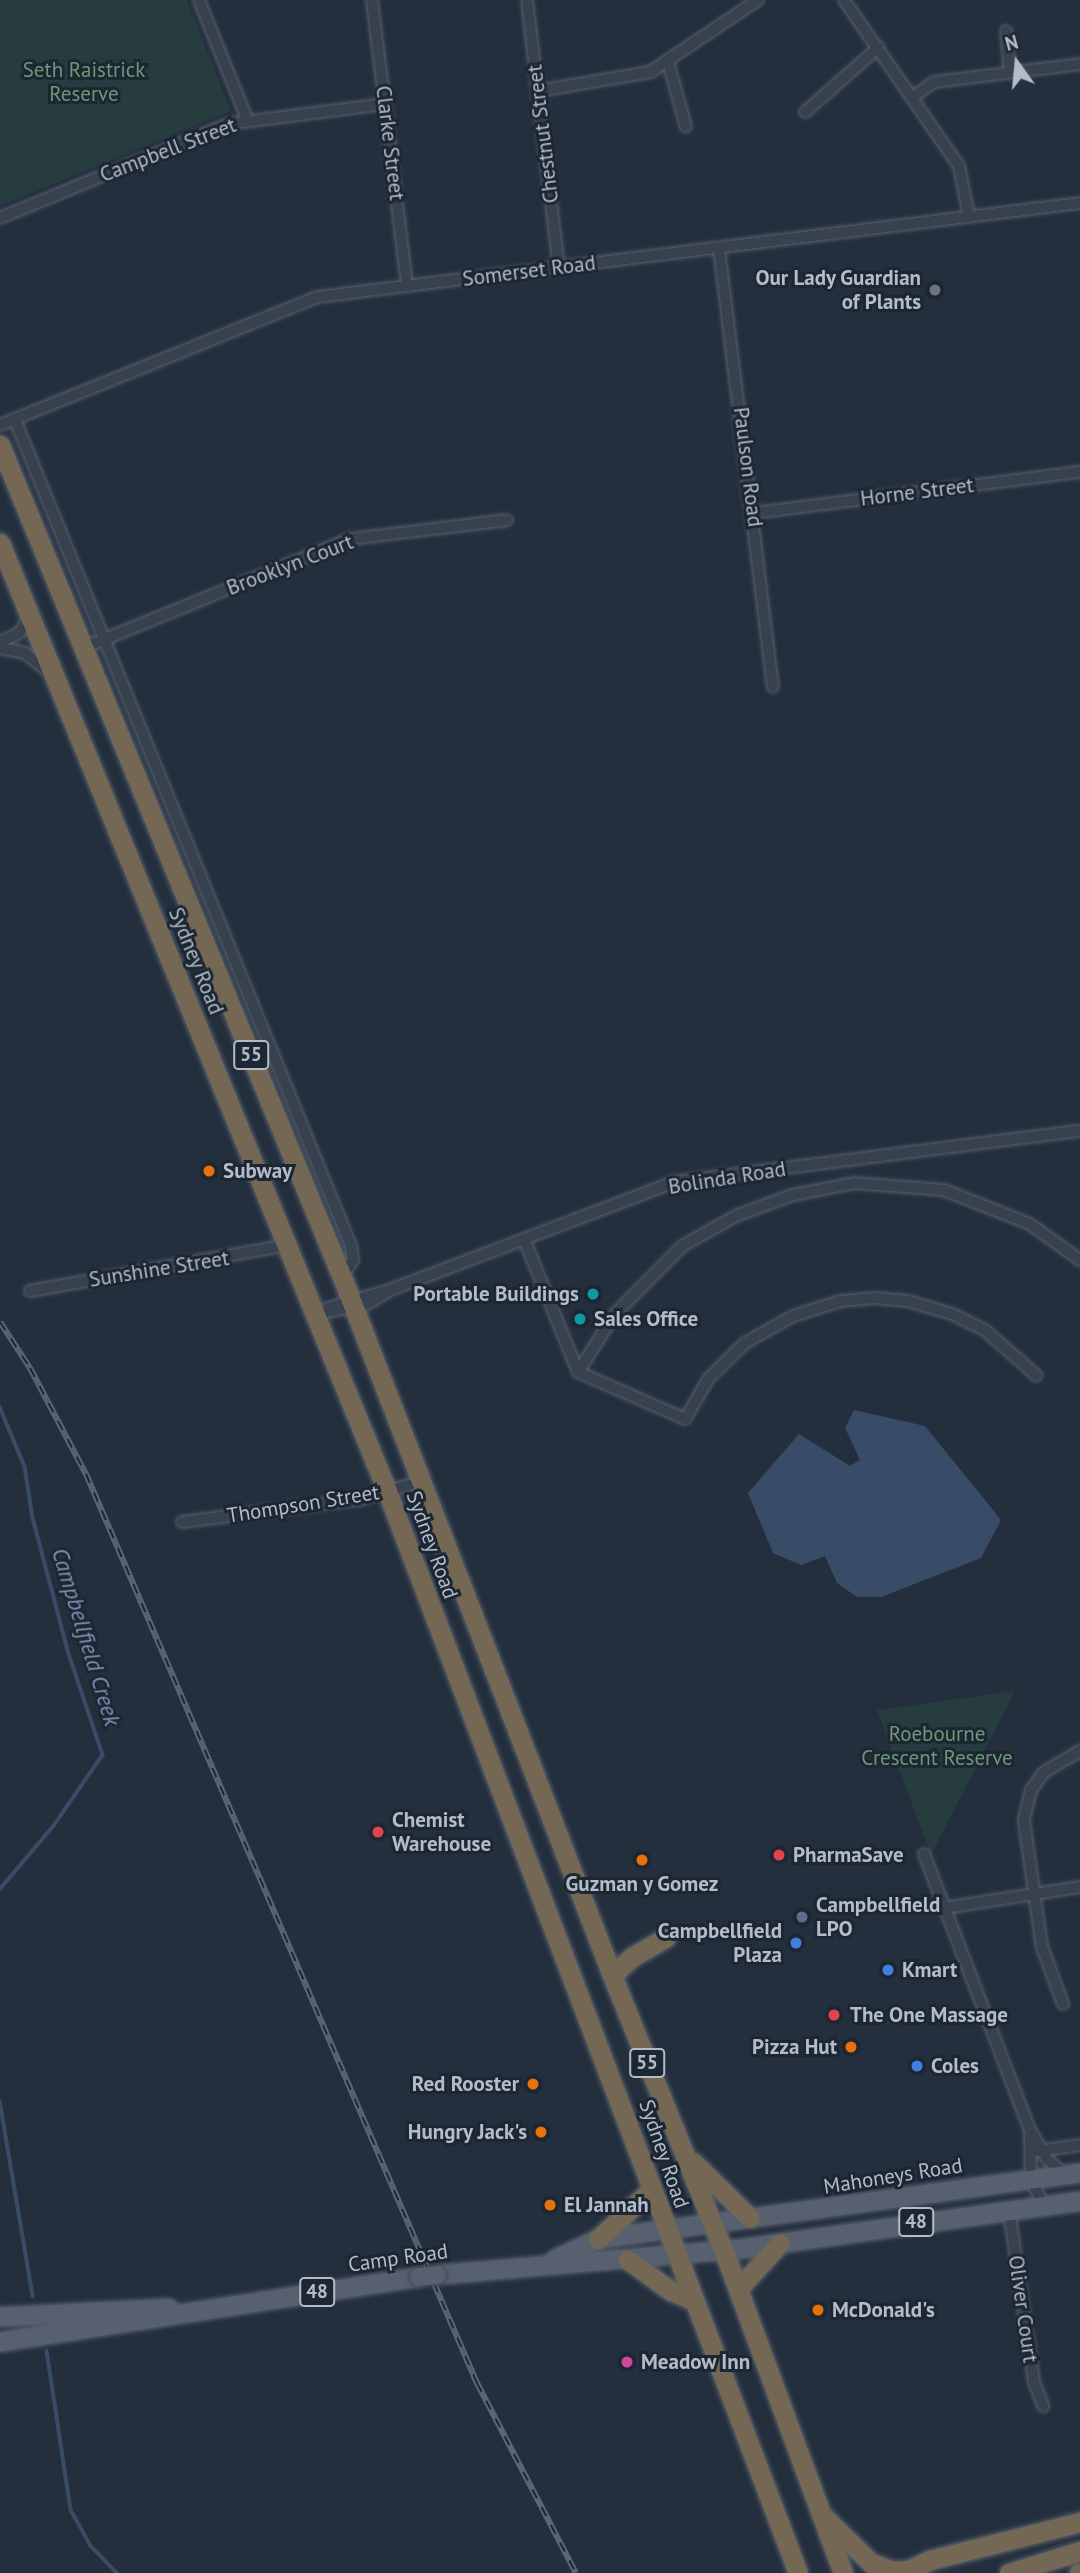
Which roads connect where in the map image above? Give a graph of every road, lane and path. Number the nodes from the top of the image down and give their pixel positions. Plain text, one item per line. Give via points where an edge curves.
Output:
1 (199, 0) edge
2 (372, 0) edge
3 (527, 0) edge
4 (758, 0) edge
5 (844, 0) edge
6 (1006, 31) dead end
7 (879, 47) junction
8 (668, 62) junction
9 (1080, 64) edge
10 (1010, 72) junction
11 (538, 91) junction
12 (914, 96) junction
13 (385, 104) junction
14 (805, 112) dead end
15 (247, 119) junction
16 (686, 127) dead end
17 (1080, 203) edge
18 (969, 216) junction
19 (0, 218) edge
20 (719, 248) junction
21 (559, 268) junction
22 (407, 286) junction
23 (15, 419) junction
24 (0, 425) edge
25 (2, 450) edge
26 (1080, 472) edge
27 (34, 473) junction
28 (754, 513) junction
29 (507, 520) dead end
30 (0, 543) edge
31 (30, 618) junction
32 (103, 640) junction
33 (0, 642) edge
34 (0, 648) edge
35 (83, 648) junction
36 (54, 676) junction
37 (773, 687) dead end
38 (235, 956) junction
39 (214, 964) junction
40 (1080, 1131) edge
41 (524, 1239) junction
42 (288, 1245) junction
43 (1080, 1260) edge
44 (342, 1277) junction
45 (30, 1291) dead end
46 (352, 1303) junction
47 (316, 1314) junction
48 (578, 1372) junction
49 (1037, 1376) dead end
50 (422, 1482) junction
51 (387, 1491) junction
52 (182, 1522) dead end
53 (1080, 1751) edge
54 (924, 1854) dead end
55 (1080, 1887) edge
56 (1034, 1894) junction
57 (944, 1908) junction
58 (666, 1937) dead end
59 (612, 1975) junction
60 (1063, 2004) dead end
61 (1080, 2144) edge
62 (683, 2151) junction
63 (1037, 2151) junction
64 (1072, 2174) edge
65 (1031, 2180) junction
66 (651, 2190) junction
67 (1080, 2201) edge
68 (1044, 2205) junction
69 (1009, 2210) junction
70 (820, 2211) junction
71 (750, 2218) junction
72 (713, 2223) junction
73 (666, 2228) junction
74 (823, 2236) junction
75 (598, 2239) junction
76 (780, 2243) junction
77 (724, 2251) junction
78 (676, 2255) junction
79 (628, 2260) junction
80 (547, 2263) junction
81 (738, 2288) junction
82 (693, 2300) junction
83 (214, 2307) junction
84 (0, 2318) edge
85 (0, 2342) edge
86 (1043, 2406) dead end
87 (818, 2512) junction
88 (1080, 2522) edge
89 (1080, 2551) edge
90 (795, 2571) edge
91 (905, 2572) edge
92 (843, 2573) edge
93 (1009, 2573) edge

1 - 15 street
2 - 13 street, Clarke Street
3 - 11 street, Chestnut Street
4 - 8 street
5 - 7 street
6 - 10 street
7 - 12 street
7 - 14 street
8 - 11 street via 632,77
8 - 16 street
9 - 10 street
10 - 12 street via 934,82
11 - 21 street, Chestnut Street
12 - 18 street via 959,166
13 - 15 street, Campbell Street
13 - 22 street, Clarke Street
15 - 19 street, Campbell Street
17 - 18 street, Somerset Road
18 - 20 street, Somerset Road
20 - 21 street, Somerset Road
20 - 28 street, Paulson Road
21 - 22 street, Somerset Road
22 - 23 street, Somerset Road via 301,300
23 - 24 street, Somerset Road
23 - 27 street, Sydney Road
25 - 27 street, Sydney Road
25 - 35 highway, Sydney Road / 55
26 - 28 street, Horne Street
27 - 32 street, Sydney Road
28 - 37 street, Paulson Road
29 - 32 street, Brooklyn Court via 350,539
30 - 31 highway, Sydney Road / 55
31 - 33 street via 19,633
31 - 36 highway, Sydney Road / 55
32 - 35 street, Brooklyn Court
32 - 38 street, Sydney Road
34 - 36 street via 34,658
35 - 39 highway, Sydney Road / 55
36 - 42 highway, Sydney Road / 55
38 - 39 street
38 - 44 street, Sydney Road via 351,1246 353,1260
39 - 44 highway, Sydney Road / 55
40 - 41 street, Bolinda Road via 674,1182
41 - 46 street, Bolinda Road
41 - 48 street
42 - 45 street, Sunshine Street
42 - 47 highway, Sydney Road / 55
43 - 48 street via 1030,1224 944,1190 854,1183 793,1195 738,1215 682,1247 614,1315
44 - 46 highway, Sydney Road / 55
46 - 47 street, Bolinda Road
46 - 50 highway, Sydney Road / 55
47 - 51 highway, Sydney Road / 55
48 - 49 street via 685,1419 709,1378 745,1343 793,1316 841,1301 874,1298 908,1301 963,1319 985,1330
50 - 51 street, Thompson Street
50 - 59 highway, Sydney Road / 55
51 - 52 street, Thompson Street
51 - 66 highway, Sydney Road / 55 via 599,2042
53 - 56 street via 1044,1772 1027,1801 1025,1829
54 - 57 street
55 - 56 street
56 - 57 street
56 - 60 street via 1042,1947
57 - 63 street
58 - 59 highway via 632,1956
59 - 62 highway, Sydney Road / 55
61 - 63 street
62 - 71 highway
62 - 72 highway, Sydney Road / 55
63 - 64 street
63 - 65 street
64 - 65 main road, Mahoneys Road / 48
65 - 68 street
65 - 70 main road, Mahoneys Road / 48
66 - 73 highway, Sydney Road / 55
66 - 75 highway
67 - 68 main road, 48
68 - 69 main road, 48
69 - 74 main road, 48
69 - 86 street, Oliver Court via 1034,2382
70 - 71 main road, Mahoneys Road / 48
70 - 74 main road
71 - 72 main road, Mahoneys Road / 48
72 - 73 main road, Camp Road / 48
72 - 77 highway, Sydney Road / 55
73 - 75 main road, Camp Road / 48
73 - 78 highway, Sydney Road / 55
74 - 76 main road, 48
75 - 80 main road, Camp Road / 48
76 - 77 main road, 48
76 - 81 highway
77 - 78 main road, Camp Road / 48
77 - 81 highway, Sydney Road / 55
78 - 79 main road, Camp Road / 48
78 - 82 highway, Sydney Road / 55
79 - 80 main road, Camp Road / 48
79 - 82 highway via 671,2291
80 - 83 main road, Camp Road / 48
81 - 87 highway, Sydney Road / 55
82 - 90 highway, Sydney Road / 55
83 - 84 main road, Camp Road / 48
83 - 85 main road, Camp Road / 48 via 116,2327
87 - 91 highway via 871,2563
87 - 92 highway, Sydney Road / 55
88 - 91 highway via 930,2560
89 - 93 highway

